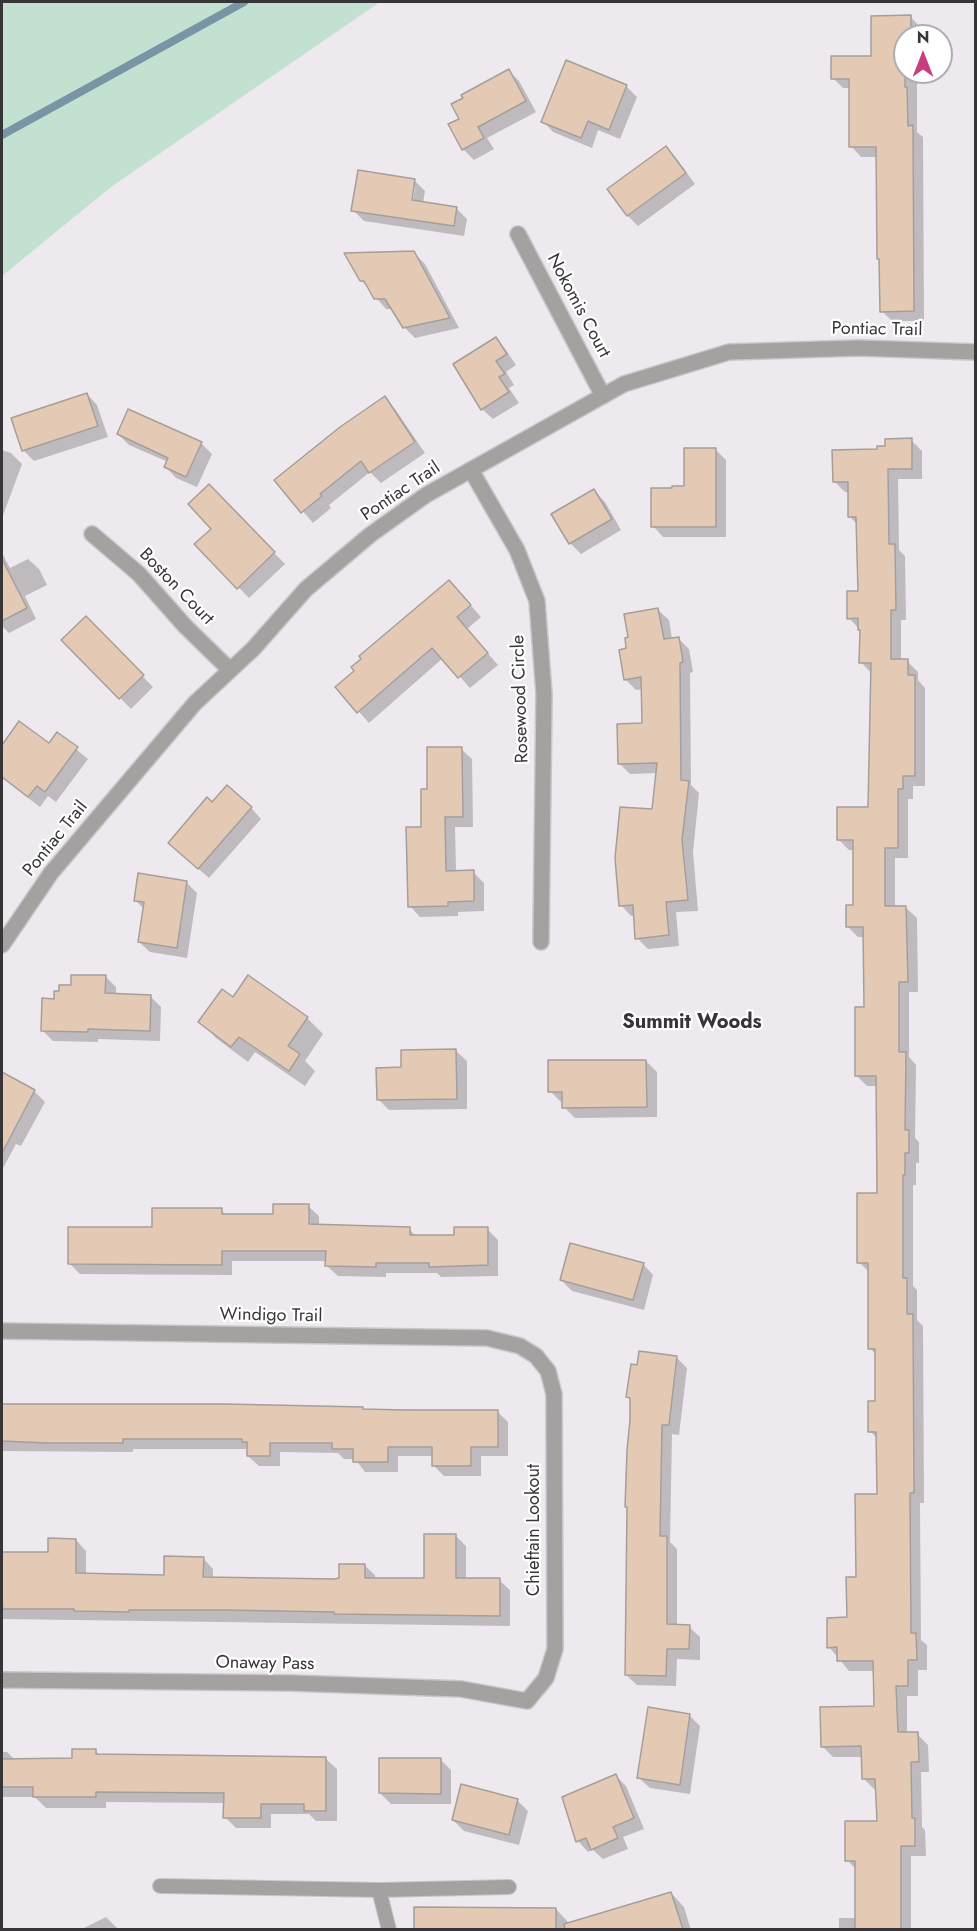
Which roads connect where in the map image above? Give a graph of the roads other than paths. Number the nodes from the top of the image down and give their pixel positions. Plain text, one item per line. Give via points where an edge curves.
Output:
1 (519, 234) dead end
2 (975, 352) edge
3 (603, 396) junction
4 (471, 470) junction
5 (92, 534) dead end
6 (230, 670) junction
7 (541, 942) dead end
8 (2, 945) edge
9 (2, 1331) edge
10 (536, 1356) joint
11 (2, 1680) edge
12 (527, 1701) joint
13 (160, 1886) dead end
14 (509, 1887) dead end
15 (379, 1890) junction
16 (389, 1929) edge

1 - 3 street, Nokomis Court
2 - 3 street, Pontiac Trail via 859,348 729,352 624,384
3 - 4 street, Pontiac Trail
4 - 6 street, Pontiac Trail via 426,495 361,543 306,589
4 - 7 street, Rosewood Circle via 517,550 537,600 544,694
5 - 6 street, Boston Court via 139,574
6 - 8 street, Pontiac Trail via 195,703 58,864
9 - 10 street, Windigo Trail via 487,1338 520,1346
10 - 12 street, Chieftain Lookout via 548,1371 554,1394 555,1649 546,1678
11 - 12 street, Onaway Pass via 461,1689
13 - 15 lane
14 - 15 lane
15 - 16 lane

